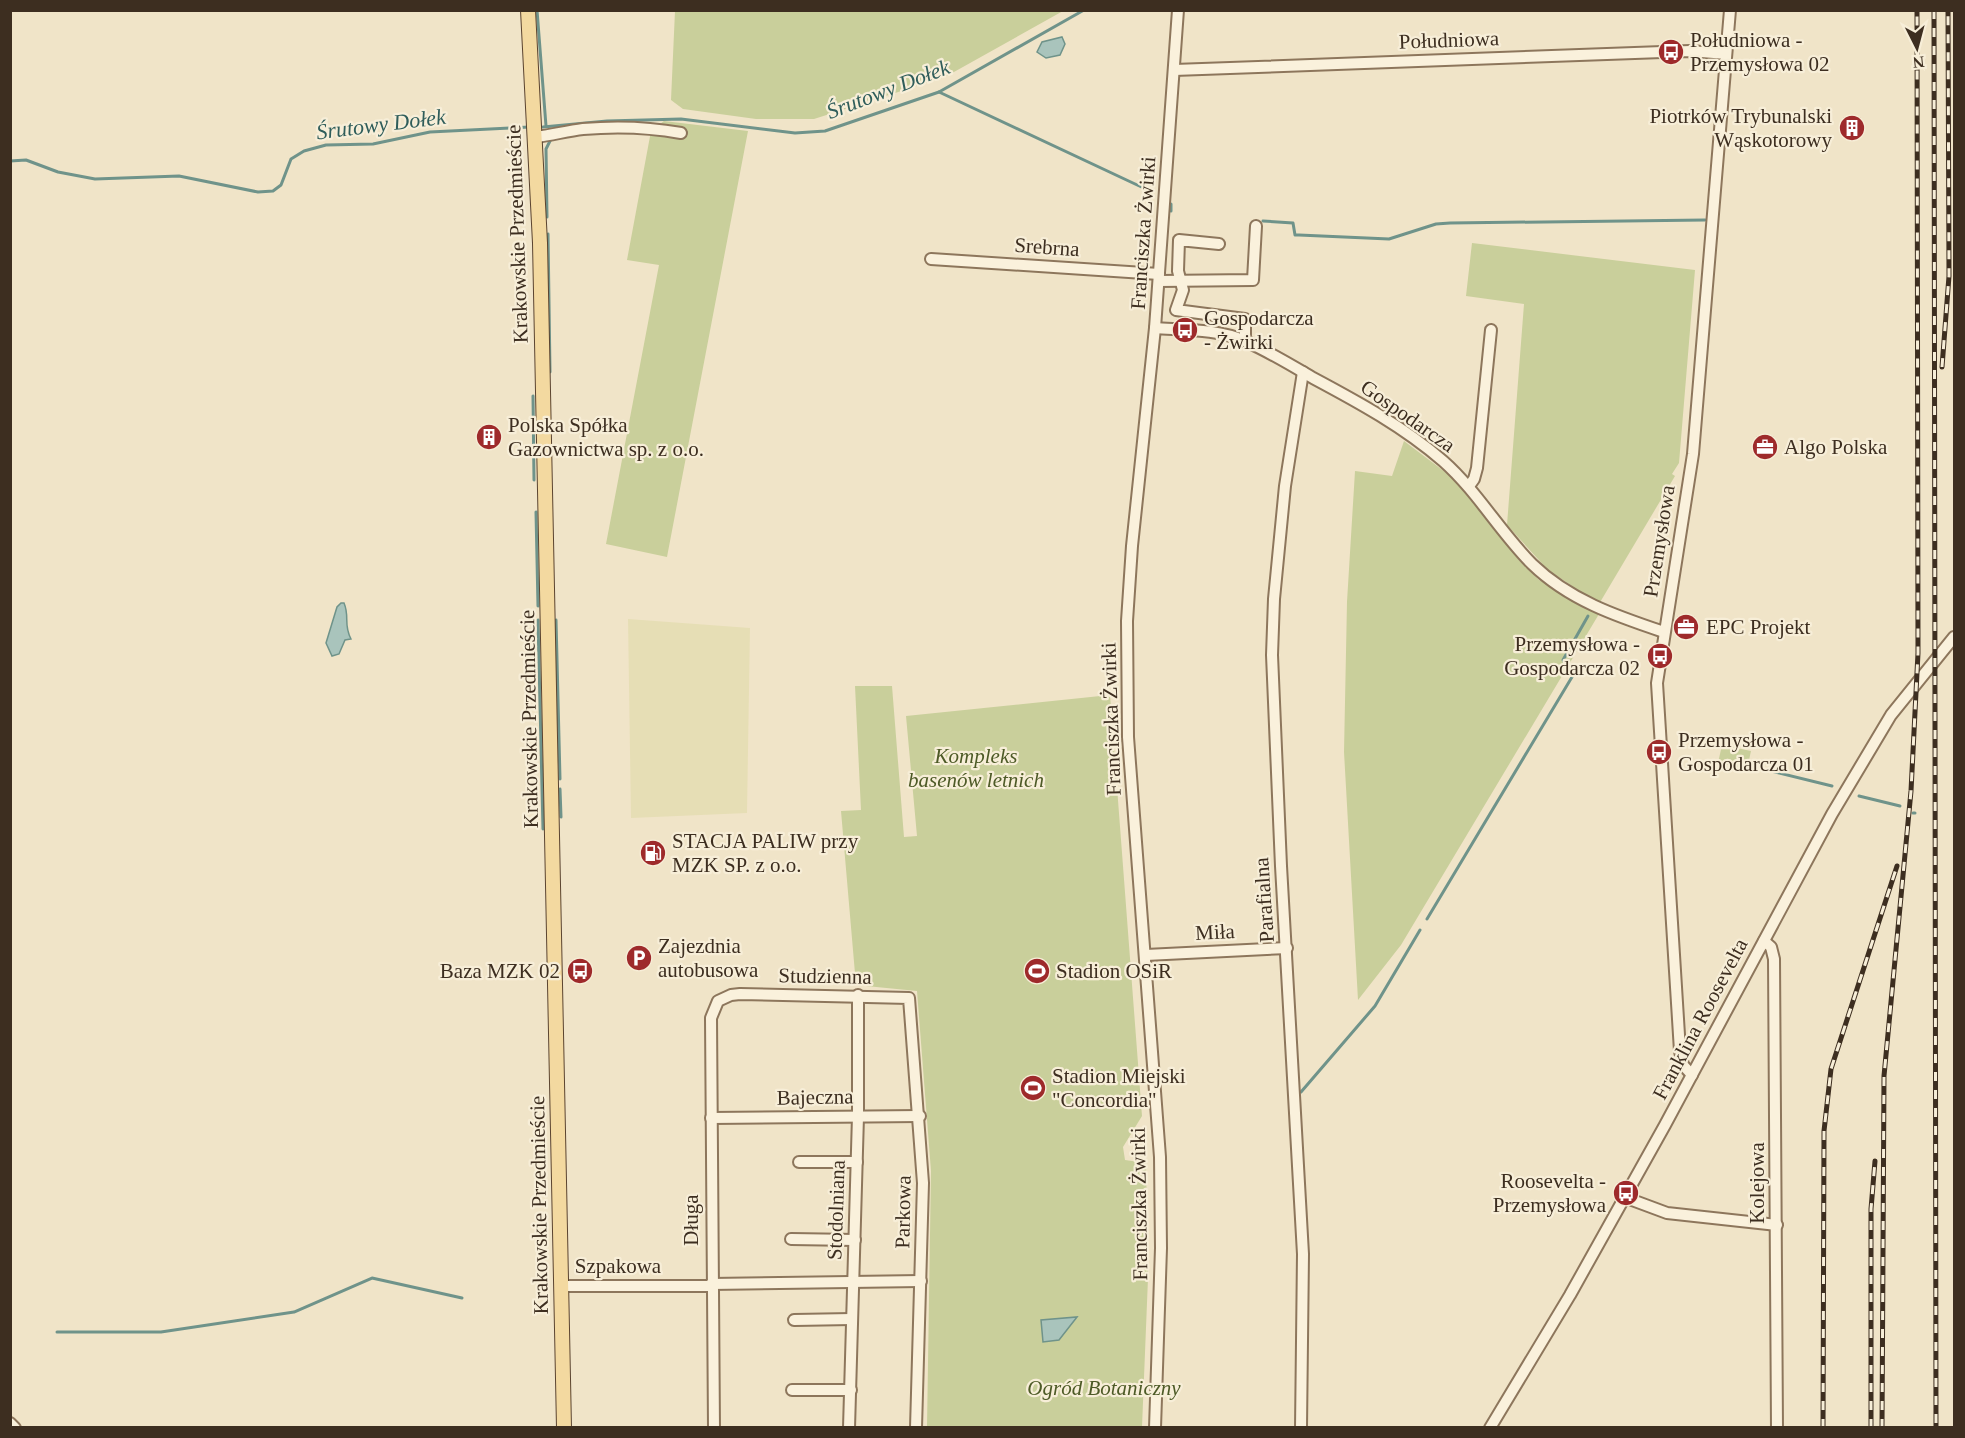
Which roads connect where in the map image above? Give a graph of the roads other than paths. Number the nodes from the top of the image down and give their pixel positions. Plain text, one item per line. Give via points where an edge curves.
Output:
1 (528, 10) edge
2 (1178, 10) edge
3 (1730, 10) edge
4 (1726, 54) junction
5 (1174, 70) junction
6 (681, 133) dead end
7 (536, 137) junction
8 (1256, 226) dead end
9 (1218, 244) dead end
10 (931, 259) dead end
11 (1159, 278) junction
12 (1181, 280) junction
13 (1155, 327) junction
14 (1491, 330) dead end
15 (1245, 341) junction
16 (1303, 372) junction
17 (1469, 486) junction
18 (1664, 632) junction
19 (1954, 637) edge
20 (1764, 941) junction
21 (1287, 948) junction
22 (1146, 955) junction
23 (858, 995) junction
24 (909, 998) joint
25 (711, 1012) joint
26 (1692, 1074) junction
27 (858, 1116) junction
28 (920, 1116) junction
29 (711, 1118) junction
30 (799, 1162) dead end
31 (857, 1162) junction
32 (1624, 1197) junction
33 (1777, 1225) junction
34 (791, 1239) dead end
35 (855, 1240) junction
36 (921, 1281) junction
37 (853, 1282) junction
38 (711, 1285) junction
39 (561, 1286) junction
40 (852, 1319) junction
41 (794, 1320) dead end
42 (792, 1390) dead end
43 (851, 1390) junction
44 (10, 1423) edge
45 (15, 1428) edge
46 (564, 1428) edge
47 (714, 1428) edge
48 (849, 1428) edge
49 (916, 1428) edge
50 (1155, 1428) edge
51 (1301, 1428) edge
52 (1490, 1428) edge
53 (1777, 1428) edge

1 - 7 main road, Krakowskie Przedmieście
2 - 5 street, Franciszka Żwirki
3 - 4 street, Przemysłowa
4 - 5 street, Południowa via 1690,51
4 - 18 street, Przemysłowa via 1693,454
5 - 11 street, Franciszka Żwirki
6 - 7 street via 621,127
7 - 39 main road, Krakowskie Przedmieście
8 - 12 street, Srebrna via 1253,280
9 - 12 street via 1179,240
10 - 11 street, Srebrna
11 - 12 street, Srebrna
11 - 13 street, Franciszka Żwirki
12 - 15 street via 1183,290 1177,311 1245,319
13 - 15 street, Gospodarcza
13 - 22 street, Franciszka Żwirki via 1127,621 1128,737
14 - 17 street via 1477,468
15 - 16 street, Gospodarcza
16 - 17 street, Gospodarcza via 1408,434
16 - 21 street, Parafialna via 1285,486 1273,632
17 - 18 street, Gospodarcza via 1531,563 1558,587 1606,612
18 - 26 street, Przemysłowa via 1657,683 1659,752 1680,1051 1683,1065
19 - 20 street, Franklina Roosevelta via 1891,715 1830,817
20 - 26 street, Franklina Roosevelta
20 - 33 street, Kolejowa via 1774,952
21 - 22 street, Miła
21 - 51 street, Parafialna via 1303,1254
22 - 50 street, Franciszka Żwirki via 1160,1157
23 - 24 street, Studzienna
23 - 25 street, Studzienna via 730,995 718,1001
23 - 27 street, Stodolniana
24 - 28 street, Parkowa
25 - 29 street, Długa
26 - 32 street, Franklina Roosevelta
27 - 28 street, Bajeczna
27 - 29 street, Bajeczna
27 - 31 street, Stodolniana
28 - 36 street, Parkowa
29 - 38 street, Długa
30 - 31 street
31 - 35 street, Stodolniana
32 - 33 street via 1667,1213
32 - 52 street, Franklina Roosevelta
33 - 53 street, Kolejowa
34 - 35 street
35 - 37 street, Stodolniana
36 - 37 street, Szpakowa
36 - 49 street, Parkowa
37 - 38 street, Szpakowa
37 - 40 street, Stodolniana
38 - 39 street, Szpakowa
38 - 47 street, Długa
39 - 46 main road, Krakowskie Przedmieście
40 - 41 street
40 - 43 street, Stodolniana
42 - 43 street
43 - 48 street, Stodolniana
44 - 45 street

